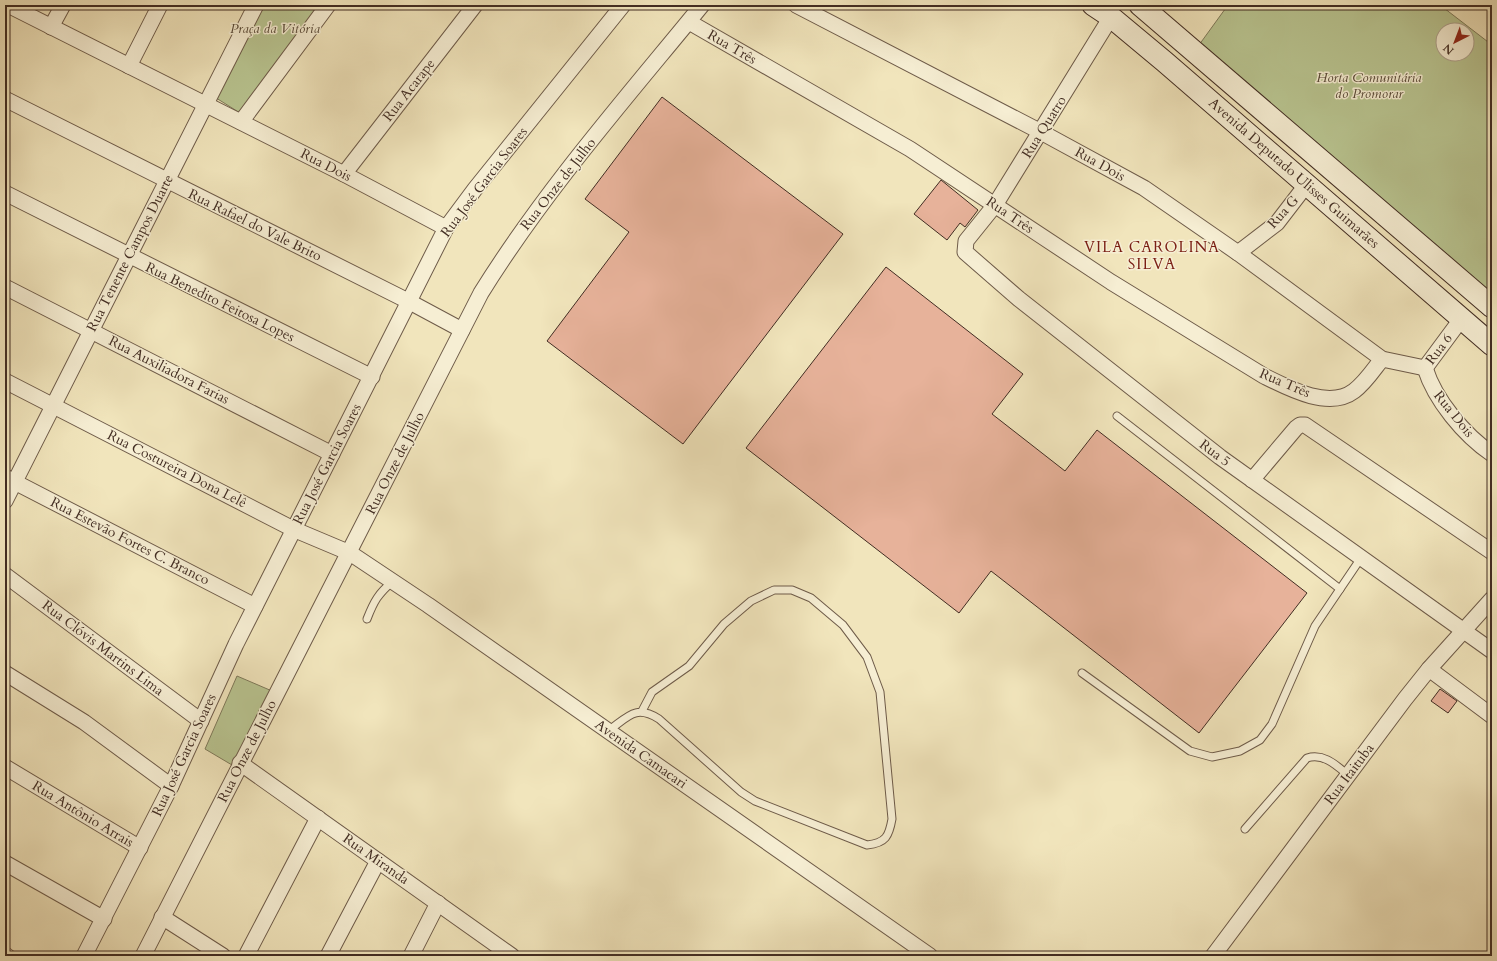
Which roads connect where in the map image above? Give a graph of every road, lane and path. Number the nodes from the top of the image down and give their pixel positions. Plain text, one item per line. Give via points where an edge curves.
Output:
1 (8, 5) edge
2 (63, 5) edge
3 (160, 5) edge
4 (256, 5) edge
5 (328, 5) edge
6 (475, 5) edge
7 (623, 5) edge
8 (702, 5) edge
9 (796, 5) edge
10 (1093, 5) edge
11 (1148, 8) edge
12 (1111, 17) junction
13 (689, 22) junction
14 (51, 27) junction
15 (1184, 42) junction
16 (1165, 62) junction
17 (129, 66) junction
18 (5, 99) edge
19 (205, 104) junction
20 (241, 122) junction
21 (1041, 132) junction
22 (344, 174) junction
23 (167, 181) junction
24 (1307, 184) junction
25 (5, 193) edge
26 (995, 205) junction
27 (446, 228) junction
28 (971, 234) joint
29 (1238, 253) junction
30 (128, 256) junction
31 (5, 287) edge
32 (408, 301) junction
33 (1492, 307) edge
34 (1462, 318) junction
35 (91, 330) junction
36 (462, 330) junction
37 (1492, 345) edge
38 (1382, 358) junction
39 (1425, 368) junction
40 (372, 377) junction
41 (5, 381) edge
42 (54, 406) junction
43 (1117, 416) dead end
44 (332, 454) junction
45 (1492, 454) edge
46 (10, 479) edge
47 (1252, 480) junction
48 (5, 501) edge
49 (293, 529) junction
50 (1492, 552) edge
51 (350, 553) junction
52 (1361, 558) junction
53 (5, 575) edge
54 (393, 581) junction
55 (1340, 589) junction
56 (1492, 599) edge
57 (255, 606) junction
58 (367, 619) dead end
59 (1463, 630) junction
60 (1492, 651) edge
61 (1429, 669) junction
62 (5, 673) edge
63 (1082, 673) dead end
64 (642, 711) junction
65 (1492, 716) edge
66 (202, 721) junction
67 (608, 731) junction
68 (240, 763) junction
69 (5, 767) edge
70 (1348, 775) junction
71 (171, 786) junction
72 (318, 818) junction
73 (1246, 829) dead end
74 (140, 848) junction
75 (378, 861) junction
76 (5, 863) edge
77 (438, 903) junction
78 (162, 916) junction
79 (104, 919) junction
80 (502, 953) edge
81 (84, 956) edge
82 (143, 956) edge
83 (223, 956) edge
84 (246, 956) edge
85 (328, 956) edge
86 (411, 956) edge
87 (930, 956) edge
88 (1213, 956) edge

1 - 14 street, Rua Dois
2 - 14 street
3 - 17 street
4 - 19 street, Rua Tenente Campos Duarte
5 - 20 street
6 - 22 street, Rua Acarape
7 - 27 street, Rua José Garcia Soares
8 - 13 street, Rua Onze de Julho
9 - 21 street, Rua Dois
10 - 12 street, Avenida Deputado Ulisses Guimarães
11 - 15 street, Avenida Deputado Ulisses Guimarães
12 - 16 street, Avenida Deputado Ulisses Guimarães
12 - 21 street, Rua Quatro
13 - 26 street, Rua Três via 910,149
13 - 36 street, Rua Onze de Julho via 551,192 513,243 481,293
14 - 17 street, Rua Dois
15 - 16 street
15 - 33 street, Avenida Deputado Ulisses Guimarães
16 - 24 street, Avenida Deputado Ulisses Guimarães
17 - 19 street, Rua Dois
18 - 23 street, Rua Rafael do Vale Brito
19 - 20 street, Rua Dois
19 - 23 street, Rua Tenente Campos Duarte
20 - 22 street, Rua Dois
21 - 26 street, Rua Quatro
21 - 29 street, Rua Dois via 1144,188
22 - 27 street, Rua Dois
23 - 30 street, Rua Tenente Campos Duarte
23 - 32 street, Rua Rafael do Vale Brito
24 - 29 street, Rua G via 1277,223
24 - 34 street, Avenida Deputado Ulisses Guimarães
25 - 30 street, Rua Benedito Feitosa Lopes
26 - 28 street, Rua Quatro
26 - 38 street, Rua Três via 1111,282 1264,376 1305,395 1333,399 1347,396 1355,391
27 - 32 street, Rua José Garcia Soares
28 - 47 street, Rua 5 via 966,241 965,252 1053,327
29 - 38 street, Rua Dois
30 - 35 street, Rua Tenente Campos Duarte
30 - 40 street, Rua Benedito Feitosa Lopes
31 - 35 street, Rua Auxiliadora Farias
32 - 36 street, Rua Rafael do Vale Brito
32 - 40 street, Rua José Garcia Soares
34 - 37 street, Avenida Deputado Ulisses Guimarães
34 - 39 street, Rua 6
35 - 42 street, Rua Tenente Campos Duarte
35 - 44 street, Rua Auxiliadora Farias
36 - 51 street, Rua Onze de Julho
38 - 39 street, Rua 6
39 - 45 street, Rua Dois via 1441,402 1474,439
40 - 44 street, Rua José Garcia Soares
41 - 42 street, Rua Costureira Dona Lelê
42 - 46 street, Rua Tenente Campos Duarte
42 - 49 street, Rua Costureira Dona Lelê
43 - 55 lane
44 - 49 street, Rua José Garcia Soares
46 - 48 street, Rua Tenente Campos Duarte
46 - 57 street, Rua Estevão Fortes C. Branco
47 - 50 street via 1296,428 1300,425 1309,426
47 - 52 street, Rua 5
49 - 51 street, Rua Costureira Dona Lelê
49 - 57 street, Rua José Garcia Soares
51 - 54 street, Avenida Camacari
51 - 68 street, Rua Onze de Julho
52 - 55 lane
52 - 59 street, Rua 5
53 - 66 street, Rua Clóvis Martins Lima
54 - 58 lane via 373,602
54 - 67 street, Avenida Camacari
55 - 63 lane via 1315,626 1272,724 1260,740 1240,751 1212,757 1190,751
56 - 59 street, Rua Itaituba
57 - 66 street, Rua José Garcia Soares via 222,672
59 - 60 street, Rua 5
59 - 61 street, Rua Itaituba
61 - 65 street
61 - 70 street, Rua Itaituba
62 - 71 street via 84,722
64 - 64 lane via 659,719 737,788 755,800 867,845 878,844 889,832 892,819 880,692 876,677 867,657 843,625 811,598 792,590 774,590 751,601 724,624 689,666 652,692
64 - 67 lane via 633,713
66 - 71 street, Rua José Garcia Soares
67 - 87 street, Avenida Camacari
68 - 72 street, Rua Miranda
68 - 78 street, Rua Onze de Julho
69 - 74 street, Rua Antônio Arrais
70 - 73 lane via 1326,759 1316,756 1307,758
70 - 88 street, Rua Itaituba
71 - 74 street, Rua José Garcia Soares
72 - 75 street, Rua Miranda
72 - 84 street
74 - 79 street, Rua José Garcia Soares
75 - 77 street, Rua Miranda
75 - 85 street
76 - 79 street
77 - 80 street, Rua Miranda
77 - 86 street
78 - 82 street, Rua Onze de Julho
78 - 83 street
79 - 81 street, Rua José Garcia Soares

